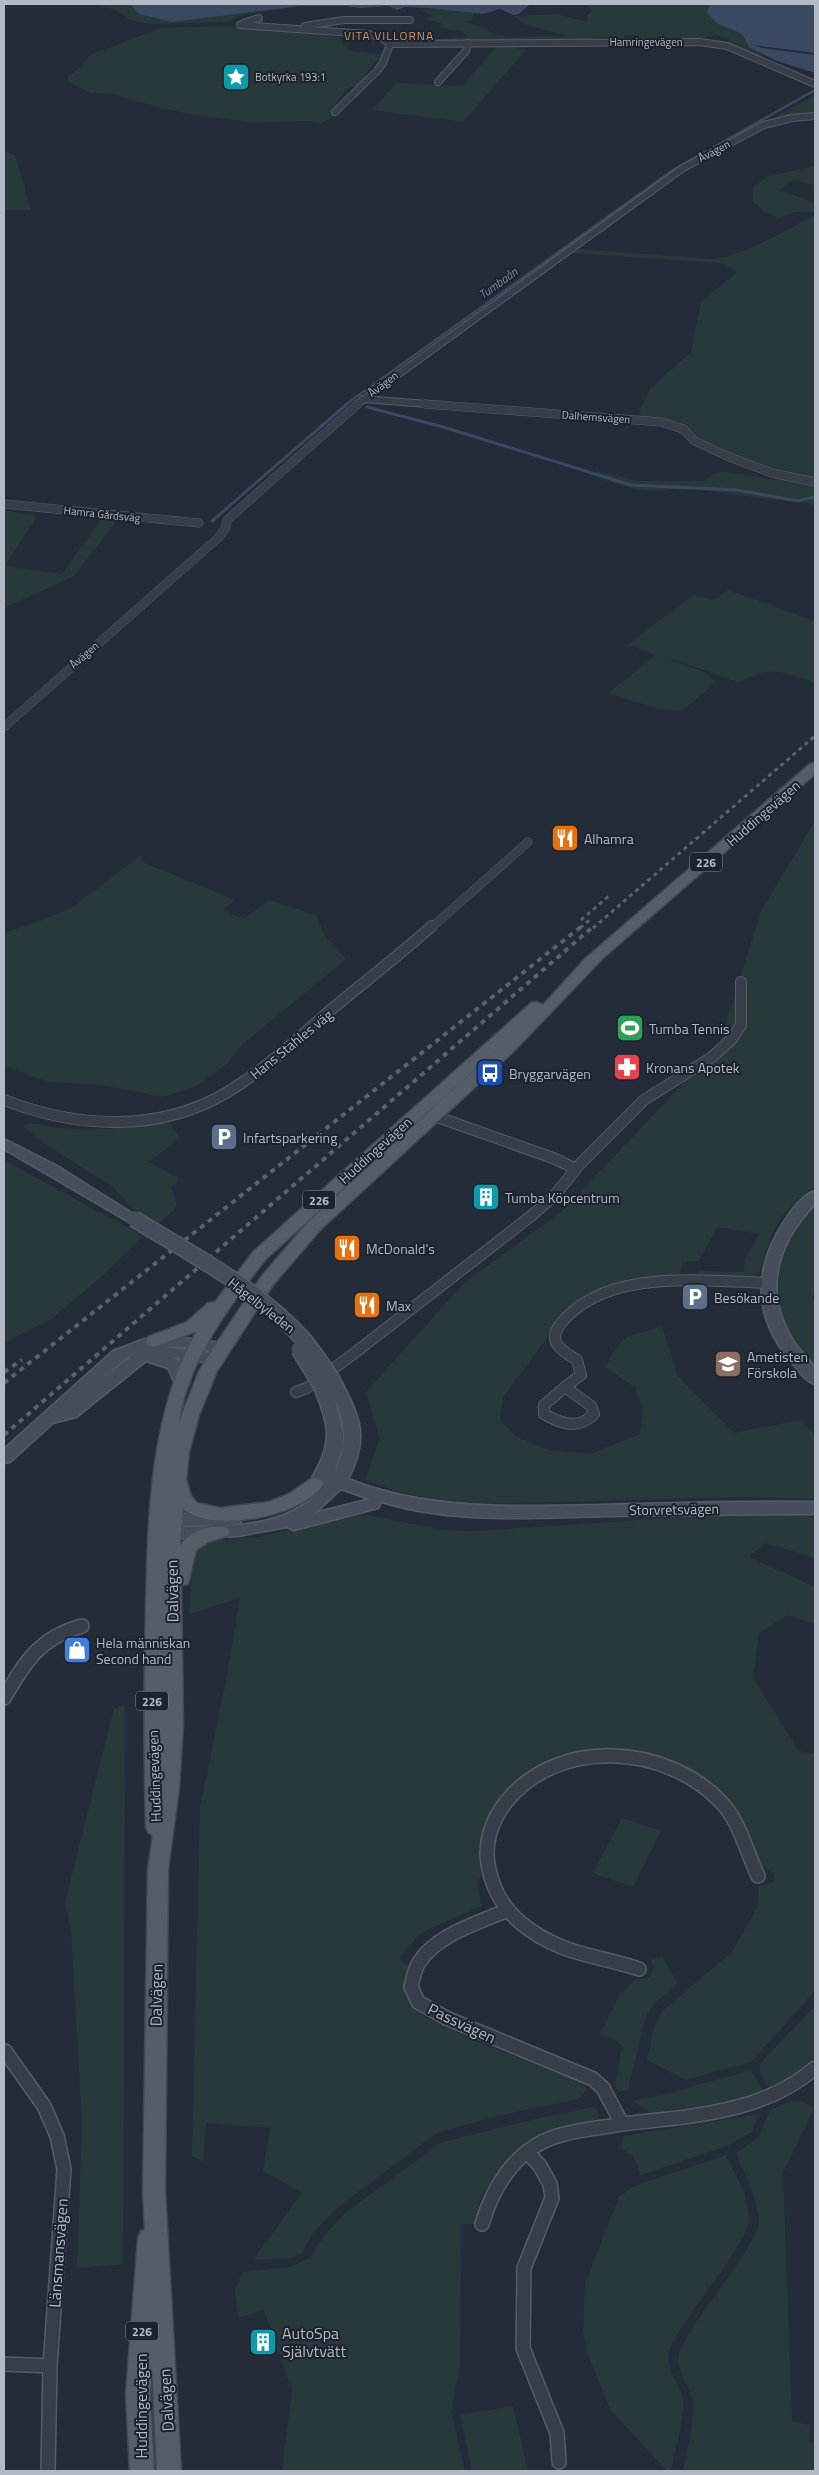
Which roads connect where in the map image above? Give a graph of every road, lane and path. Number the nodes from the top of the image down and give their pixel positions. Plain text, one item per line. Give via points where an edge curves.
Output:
1 (259, 18) dead end
2 (410, 20) dead end
3 (282, 28) junction
4 (468, 43) junction
5 (390, 44) junction
6 (438, 82) dead end
7 (815, 84) edge
8 (334, 112) dead end
9 (815, 116) edge
10 (363, 399) junction
11 (815, 482) edge
12 (4, 504) edge
13 (199, 524) dead end
14 (4, 727) edge
15 (815, 767) edge
16 (528, 842) dead end
17 (741, 982) dead end
18 (4, 1100) edge
19 (426, 1113) junction
20 (4, 1143) edge
21 (4, 1155) edge
22 (576, 1168) junction
23 (815, 1196) edge
24 (131, 1221) junction
25 (768, 1283) junction
26 (227, 1296) junction
27 (154, 1341) junction
28 (197, 1350) junction
29 (219, 1353) junction
30 (140, 1357) junction
31 (815, 1379) edge
32 (182, 1382) junction
33 (565, 1387) junction
34 (296, 1392) dead end
35 (46, 1420) junction
36 (4, 1458) edge
37 (179, 1460) junction
38 (326, 1482) junction
39 (372, 1504) junction
40 (815, 1508) edge
41 (533, 1512) junction
42 (165, 1526) junction
43 (221, 1532) junction
44 (82, 1626) dead end
45 (4, 1698) edge
46 (173, 1713) junction
47 (158, 1869) junction
48 (758, 1876) dead end
49 (508, 1910) junction
50 (639, 1970) dead end
51 (6, 2051) dead end
52 (814, 2074) edge
53 (622, 2124) junction
54 (526, 2152) junction
55 (154, 2190) junction
56 (482, 2224) dead end
57 (4, 2364) edge
58 (50, 2366) junction
59 (559, 2462) dead end
60 (48, 2471) edge
61 (142, 2471) edge
62 (169, 2471) edge

1 - 3 street, Hamringevägen via 240,25
2 - 3 street, Hamringevägen via 344,20
3 - 5 street, Hamringevägen via 368,34
4 - 5 street, Hamringevägen
4 - 6 street via 468,48
4 - 7 street, Hamringevägen via 716,43
5 - 8 street via 377,71
9 - 10 street, Åvägen via 764,125 691,163
10 - 11 street, Dalhemsvägen via 661,422 683,429 695,441 729,457 772,473
10 - 14 street, Åvägen via 227,520 219,537
12 - 13 street, Hamra Gårdsväg
15 - 19 main road, Huddingevägen / 226 via 598,957 507,1050
16 - 18 street, Hans Stahles väg via 454,908 224,1096 170,1116 89,1121 37,1113
17 - 22 street via 741,1024 732,1038 712,1057 644,1100
19 - 22 street via 558,1158
19 - 26 main road, Huddingevägen / 226 via 294,1222 260,1255
19 - 29 main road, Huddingevägen / 226 via 314,1226 267,1280
20 - 24 main road, Hågelbyleden via 52,1169
21 - 24 main road, Hågelbyleden
22 - 34 street via 554,1196 531,1216 308,1388
23 - 25 main road via 778,1238
24 - 38 main road, Hågelbyleden, bridge via 250,1300 291,1338 347,1408 353,1433 350,1452
25 - 31 main road via 770,1307 778,1329
25 - 33 street via 644,1284 616,1287 594,1296 570,1312 554,1334 555,1345 577,1360 581,1375
26 - 27 main road via 193,1326
26 - 28 main road, Huddingevägen / 226
27 - 28 main road via 172,1340
27 - 35 main road via 119,1355
28 - 29 main road
28 - 30 main road via 156,1352
28 - 32 main road, Huddingevägen / 226
29 - 37 main road, Huddingevägen / 226 via 190,1414
30 - 32 main road via 155,1357 175,1364
30 - 35 main road via 70,1413
32 - 42 main road, Huddingevägen / 226 via 172,1412
33 - 33 street via 591,1406 594,1414 590,1420 576,1425 563,1424 544,1414 544,1405
35 - 36 main road
37 - 38 main road via 182,1497 187,1504 203,1512 235,1514 263,1510 295,1500
37 - 42 main road, Huddingevägen / 226
38 - 39 main road, Storvretsvägen
38 - 41 main road, Storvretsvägen via 424,1506
38 - 42 main road, Hågelbyleden via 276,1513
38 - 43 main road, Hågelbyleden via 316,1506 280,1523
39 - 41 main road, Storvretsvägen via 446,1517 498,1517
39 - 43 main road via 281,1528
40 - 41 main road, Storvretsvägen
42 - 43 main road, Hågelbyleden
42 - 46 main road, Dalvägen / 226
42 - 47 main road, Huddingevägen / 226 via 152,1720
43 - 46 main road via 196,1539 184,1552
44 - 45 street via 49,1639
46 - 47 main road, Dalvägen / 226 via 169,1788
47 - 55 main road, Dalvägen / 226
48 - 49 street via 732,1815 695,1780 661,1766 622,1757 586,1756 532,1777 514,1791 491,1823 485,1847 488,1874
49 - 50 street via 551,1943 580,1955 619,1962
49 - 53 street, Passvägen via 448,1937 426,1953 417,1966 411,1987 418,2002 446,2018 593,2080 603,2088
51 - 58 street, Länsmansvägen via 29,2079 52,2120 63,2153
52 - 53 street via 774,2098 752,2105
53 - 54 street via 554,2137
54 - 56 street via 504,2174 487,2202
54 - 59 street via 540,2166 550,2184 552,2198 524,2268 523,2348 557,2433
55 - 61 main road, Huddingevägen / 226 via 138,2394
55 - 62 main road, Dalvägen / 226
57 - 58 street
58 - 60 street, Länsmansvägen

